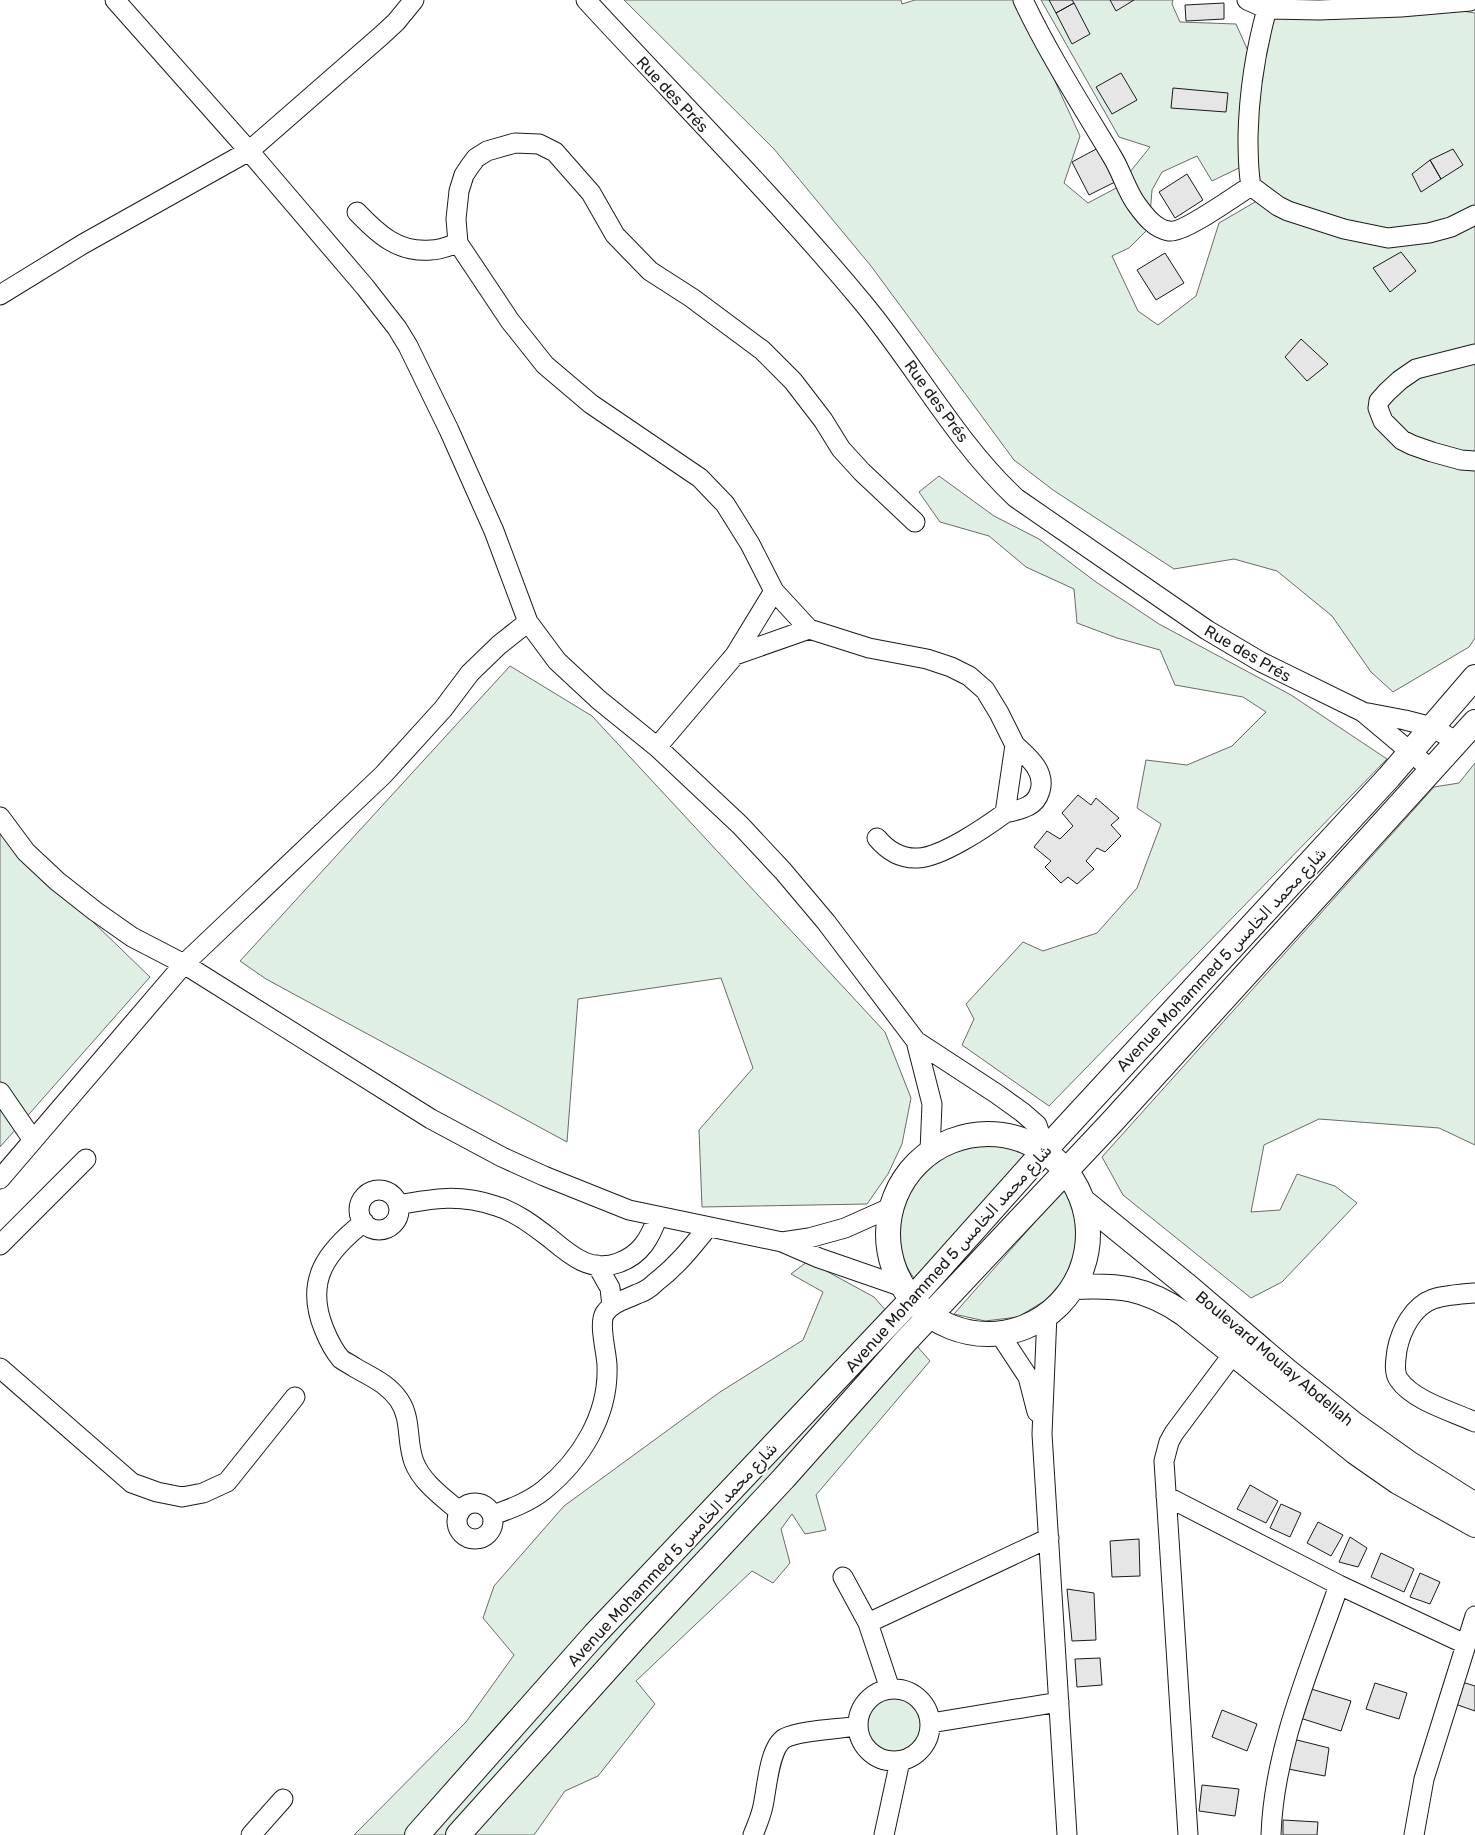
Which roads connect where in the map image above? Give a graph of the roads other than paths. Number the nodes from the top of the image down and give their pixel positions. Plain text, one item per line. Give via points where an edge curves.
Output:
1 (115, 0) edge
2 (414, 0) edge
3 (586, 0) edge
4 (1023, 0) edge
5 (1247, 0) edge
6 (1471, 1) edge
7 (1267, 9) junction
8 (249, 151) junction
9 (1251, 186) junction
10 (357, 212) dead end
11 (1475, 215) edge
12 (458, 243) junction
13 (0, 295) edge
14 (1475, 354) edge
15 (1475, 462) edge
16 (914, 522) dead end
17 (774, 590) junction
18 (528, 622) junction
19 (809, 629) junction
20 (735, 654) junction
21 (1475, 677) edge
22 (1363, 712) junction
23 (1475, 722) edge
24 (1432, 727) junction
25 (1457, 742) junction
26 (1015, 745) junction
27 (657, 748) junction
28 (1411, 752) junction
29 (1432, 770) junction
30 (1005, 813) junction
31 (0, 817) edge
32 (877, 838) dead end
33 (184, 964) junction
34 (916, 1041) junction
35 (0, 1092) edge
36 (33, 1140) junction
37 (1045, 1150) junction
38 (930, 1151) junction
39 (86, 1160) dead end
40 (1066, 1170) junction
41 (0, 1178) edge
42 (1083, 1201) junction
43 (398, 1204) junction
44 (892, 1207) junction
45 (658, 1216) junction
46 (364, 1222) junction
47 (708, 1227) junction
48 (782, 1242) junction
49 (0, 1245) edge
50 (597, 1265) junction
51 (1073, 1287) junction
52 (908, 1293) junction
53 (1475, 1293) edge
54 (612, 1306) junction
55 (1047, 1314) junction
56 (930, 1316) junction
57 (999, 1333) junction
58 (1234, 1354) junction
59 (0, 1368) edge
60 (295, 1397) dead end
61 (1475, 1422) edge
62 (1042, 1434) junction
63 (1166, 1496) junction
64 (1475, 1505) edge
65 (460, 1512) junction
66 (493, 1516) junction
67 (1475, 1525) edge
68 (1049, 1538) junction
69 (843, 1577) dead end
70 (1339, 1585) junction
71 (1475, 1616) edge
72 (868, 1623) junction
73 (1465, 1644) junction
74 (890, 1689) junction
75 (1059, 1702) junction
76 (931, 1723) junction
77 (858, 1726) junction
78 (900, 1761) junction
79 (283, 1800) dead end
80 (251, 1835) edge
81 (417, 1835) edge
82 (458, 1835) edge
83 (753, 1835) edge
84 (884, 1835) edge
85 (1067, 1835) edge
86 (1188, 1835) edge
87 (1271, 1835) edge
88 (1414, 1835) edge

1 - 8 street
2 - 8 street via 382,36
3 - 22 street, Rue des Prés via 828,260 993,476 1016,498 1208,630 1261,662
4 - 9 street via 1041,37 1117,164 1136,204 1158,227 1169,232 1177,231
5 - 7 street
6 - 7 street via 1328,10
7 - 9 street via 1252,72 1248,153
8 - 13 street via 83,244
8 - 18 street via 365,287 408,346 494,532
9 - 11 street via 1288,211 1344,229 1388,238 1451,227
10 - 12 street via 383,238 410,249 432,250
12 - 16 street via 459,191 476,158 487,151 515,143 538,144 555,152 591,193 616,235 650,271 762,350 793,380 846,455
12 - 17 street via 510,321 545,365 592,404 700,478 725,504
14 - 15 street via 1416,369 1387,392 1379,401 1378,408 1383,421 1402,440 1432,452
17 - 19 street
17 - 20 street
18 - 27 street via 557,661
18 - 33 street via 470,673 443,709 384,775
19 - 20 street
19 - 26 street via 869,648 928,659 969,676 985,690
20 - 27 street
21 - 24 main road, Avenue Mohammed 5 شارع محمد الخامس
22 - 24 street, Rue des Prés
22 - 28 street, Rue des Prés
23 - 25 main road, Avenue Mohammed 5 شارع محمد الخامس
24 - 25 street, Rue des Prés
24 - 28 main road, Avenue Mohammed 5 شارع محمد الخامس
25 - 29 main road, Avenue Mohammed 5 شارع محمد الخامس
26 - 30 street
26 - 30 street via 1038,769 1041,788 1036,800 1027,807
27 - 34 street via 740,826 783,872 826,922
28 - 29 street, Rue des Prés
28 - 37 main road, Avenue Mohammed 5 شارع محمد الخامس
29 - 40 main road, Avenue Mohammed 5 شارع محمد الخامس
30 - 32 street via 983,829 939,852 918,858 886,849
31 - 33 street via 26,852 95,912 132,937
33 - 36 street
33 - 45 street via 431,1119 502,1157 629,1210
34 - 37 street via 1022,1112 1037,1125
34 - 38 street via 932,1104
35 - 36 street
36 - 41 street
37 - 38 main road via 1002,1134 964,1136
37 - 40 main road
37 - 52 main road, Avenue Mohammed 5 شارع محمد الخامس
38 - 44 main road via 900,1185
39 - 49 street
40 - 42 main road
40 - 56 main road, Avenue Mohammed 5 شارع محمد الخامس
42 - 51 main road via 1088,1230 1085,1260
42 - 64 main road, Boulevard Moulay Abdellah via 1350,1422
43 - 46 street via 397,1218 388,1227 375,1229
43 - 46 street via 392,1194 374,1191 360,1204
43 - 50 street via 459,1197 497,1206 522,1219 570,1255
44 - 48 street via 845,1228
44 - 52 main road via 888,1234 892,1262
45 - 47 street
45 - 50 street via 641,1249 628,1260 614,1265
46 - 65 street via 336,1247 323,1265 318,1285 321,1320 341,1358 389,1388 400,1402 408,1417 414,1462 434,1489
47 - 48 street
47 - 54 street via 674,1268 638,1294
48 - 52 street
50 - 54 street via 610,1288
51 - 55 main road
51 - 58 main road, Boulevard Moulay Abdellah via 1128,1288 1151,1294 1184,1314
52 - 56 main road
52 - 81 main road, Avenue Mohammed 5 شارع محمد الخامس via 595,1634
53 - 61 street via 1432,1300 1419,1308 1408,1319 1395,1362 1397,1378 1412,1394
54 - 66 street via 604,1314 602,1323 607,1360 606,1394 583,1449 543,1491
55 - 57 main road via 1024,1327
55 - 62 street
56 - 57 main road via 952,1327 975,1333
56 - 82 main road, Avenue Mohammed 5 شارع محمد الخامس
57 - 62 street via 1028,1377
58 - 63 street via 1169,1442 1164,1461
58 - 67 main road, Boulevard Moulay Abdellah via 1355,1452 1398,1482
59 - 60 street via 132,1483 182,1496 204,1493 227,1482
62 - 68 street
63 - 70 street
63 - 86 street
65 - 66 street via 465,1506 476,1503 486,1506
65 - 66 street via 458,1528 472,1540 489,1534
68 - 72 street
68 - 75 street
69 - 72 street
70 - 73 street
70 - 87 street via 1282,1752 1273,1797
71 - 73 street
72 - 74 street
73 - 88 street via 1424,1779
74 - 76 street via 902,1689 922,1701
74 - 77 street via 880,1691 867,1701
75 - 76 street
75 - 85 street
76 - 78 street via 930,1734 922,1748 910,1758
77 - 78 street via 866,1749 876,1757
77 - 83 street via 800,1734 781,1742 772,1758 763,1808
78 - 84 street
79 - 80 street

